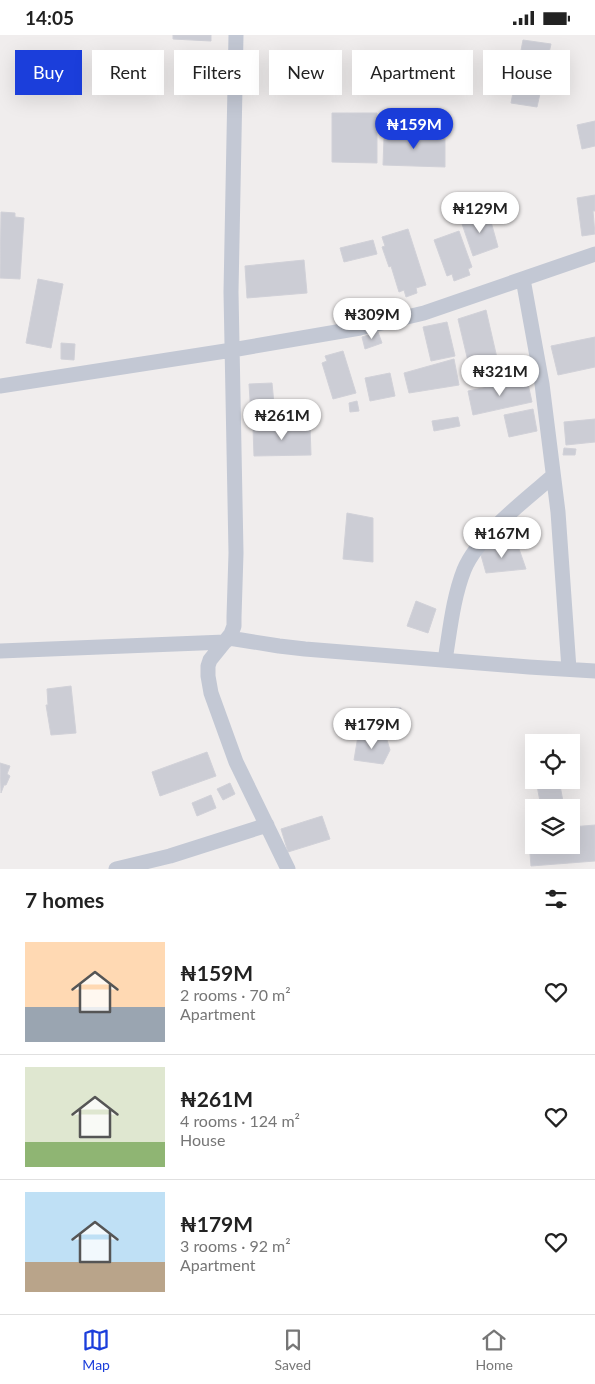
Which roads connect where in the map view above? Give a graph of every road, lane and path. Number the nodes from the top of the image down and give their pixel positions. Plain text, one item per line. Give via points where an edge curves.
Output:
1 (236, 35) edge
2 (595, 254) edge
3 (524, 279) junction
4 (232, 350) junction
5 (0, 386) edge
6 (553, 476) junction
7 (227, 640) junction
8 (0, 651) edge
9 (445, 660) junction
10 (569, 669) junction
11 (595, 671) edge
12 (267, 825) junction
13 (116, 869) edge
14 (288, 869) edge

1 - 4 street
2 - 3 street
3 - 4 street via 424,313
3 - 6 street via 542,384
4 - 5 street
4 - 7 street via 236,553 234,626
6 - 9 street via 490,533 465,568 457,589
6 - 10 street
7 - 8 street
7 - 9 street
7 - 12 street via 208,666 208,676 236,762
9 - 10 street
10 - 11 street
12 - 13 street via 170,856
12 - 14 street

